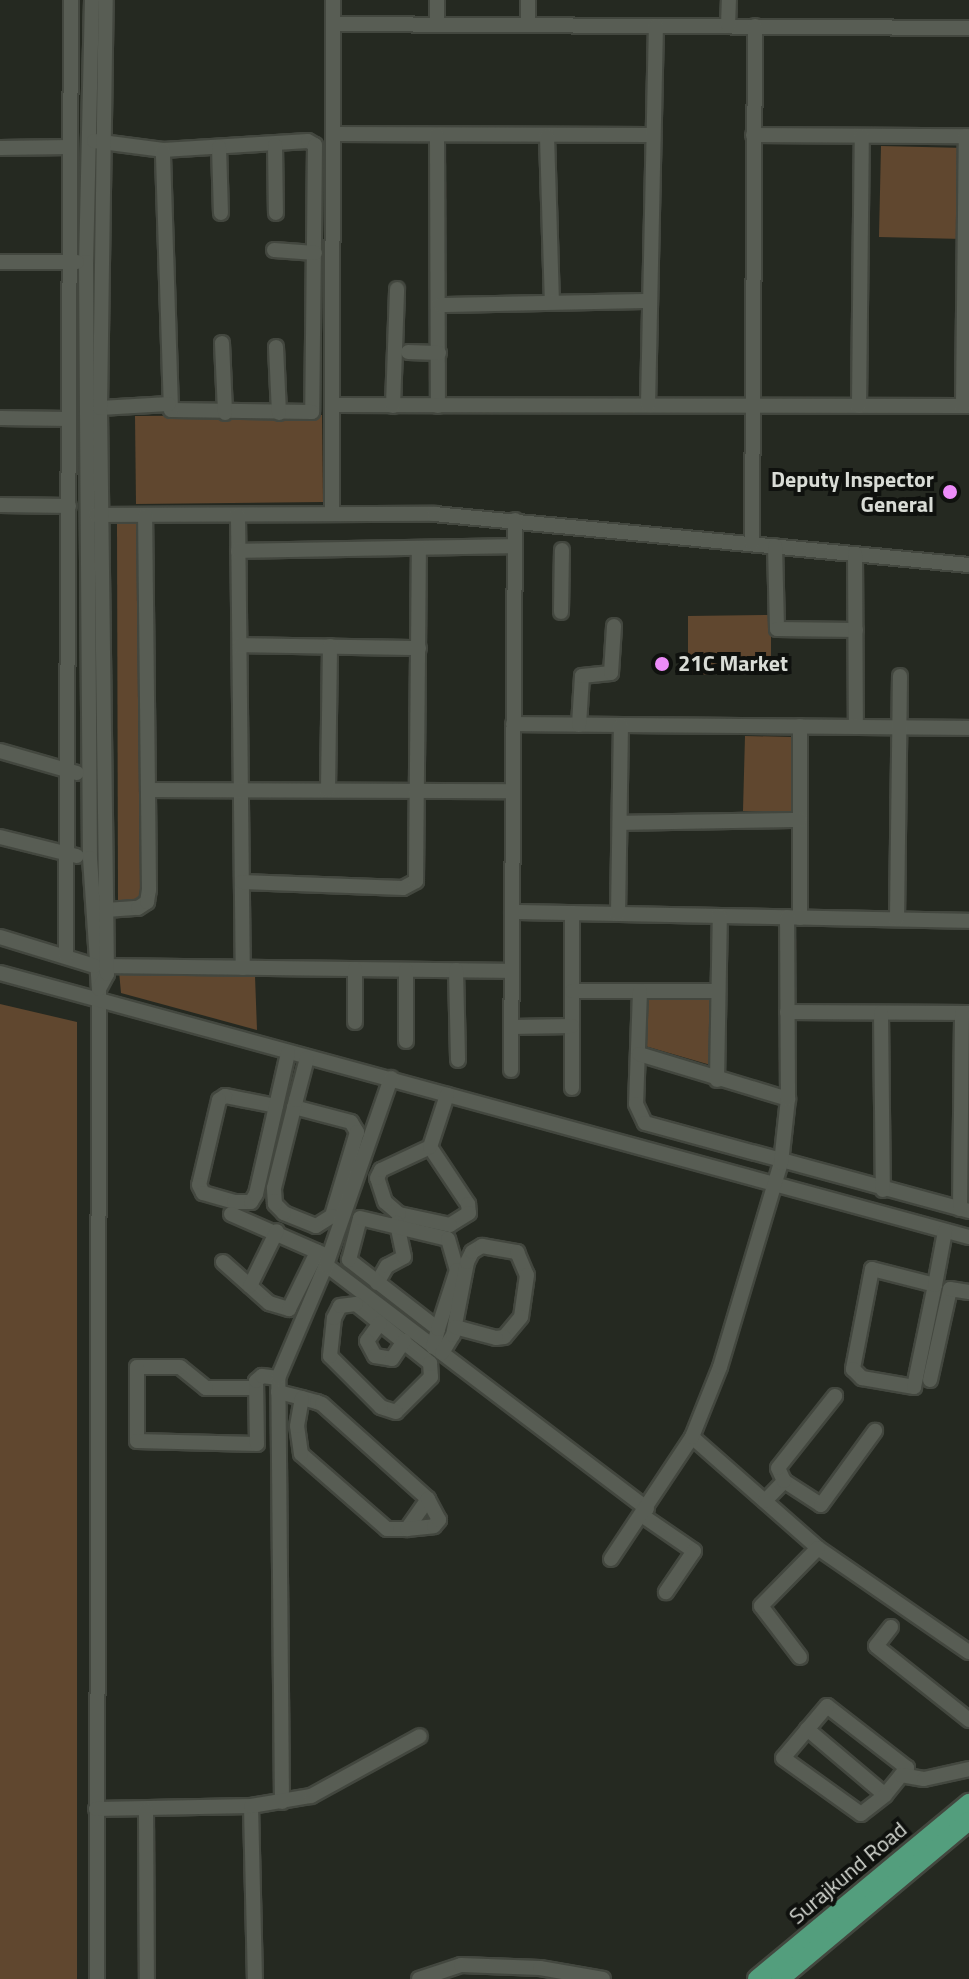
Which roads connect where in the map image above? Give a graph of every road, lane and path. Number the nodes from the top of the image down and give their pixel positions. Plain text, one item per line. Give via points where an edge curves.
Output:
1 (71, 0) edge
2 (92, 0) edge
3 (106, 0) edge
4 (333, 0) edge
5 (437, 0) edge
6 (528, 0) edge
7 (729, 0) edge
8 (333, 24) junction
9 (437, 24) junction
10 (528, 25) junction
11 (656, 26) junction
12 (728, 26) junction
13 (755, 26) junction
14 (969, 28) edge
15 (333, 134) junction
16 (437, 135) junction
17 (650, 135) junction
18 (753, 135) junction
19 (547, 136) junction
20 (862, 136) junction
21 (968, 136) edge
22 (97, 141) junction
23 (275, 145) junction
24 (70, 147) junction
25 (219, 147) junction
26 (0, 148) edge
27 (163, 150) junction
28 (221, 213) dead end
29 (276, 213) dead end
30 (274, 250) dead end
31 (315, 253) junction
32 (0, 262) edge
33 (69, 262) junction
34 (86, 262) junction
35 (102, 263) junction
36 (397, 289) dead end
37 (552, 301) junction
38 (650, 301) junction
39 (440, 305) junction
40 (222, 343) dead end
41 (276, 347) dead end
42 (408, 352) dead end
43 (439, 353) junction
44 (169, 404) junction
45 (332, 405) junction
46 (648, 405) junction
47 (393, 406) junction
48 (438, 406) junction
49 (859, 406) junction
50 (966, 406) edge
51 (754, 407) junction
52 (100, 408) junction
53 (225, 413) junction
54 (279, 413) junction
55 (0, 418) edge
56 (69, 419) junction
57 (0, 505) edge
58 (69, 506) junction
59 (332, 513) junction
60 (95, 515) junction
61 (238, 515) junction
62 (145, 516) junction
63 (515, 520) junction
64 (752, 544) junction
65 (514, 546) junction
66 (775, 546) junction
67 (419, 548) junction
68 (562, 550) dead end
69 (238, 551) junction
70 (855, 554) junction
71 (969, 565) edge
72 (89, 580) junction
73 (69, 581) junction
74 (561, 612) dead end
75 (614, 626) dead end
76 (856, 630) junction
77 (240, 645) junction
78 (330, 646) junction
79 (419, 648) junction
80 (70, 672) junction
81 (89, 674) junction
82 (900, 676) dead end
83 (513, 724) junction
84 (579, 725) junction
85 (621, 725) junction
86 (800, 726) junction
87 (856, 727) junction
88 (899, 727) junction
89 (969, 728) edge
90 (0, 751) edge
91 (70, 770) junction
92 (89, 776) junction
93 (149, 790) junction
94 (241, 790) junction
95 (328, 790) junction
96 (418, 791) junction
97 (513, 791) junction
98 (800, 820) junction
99 (620, 823) junction
100 (0, 837) edge
101 (69, 854) junction
102 (90, 858) junction
103 (242, 882) junction
104 (106, 910) junction
105 (512, 912) junction
106 (572, 913) junction
107 (618, 914) junction
108 (720, 916) junction
109 (793, 918) junction
110 (897, 919) junction
111 (969, 921) edge
112 (0, 937) edge
113 (66, 956) junction
114 (101, 966) junction
115 (243, 968) junction
116 (355, 969) junction
117 (406, 970) junction
118 (456, 970) junction
119 (512, 971) junction
120 (0, 973) edge
121 (572, 991) junction
122 (640, 991) junction
123 (718, 991) junction
124 (99, 995) junction
125 (787, 1012) junction
126 (881, 1013) junction
127 (965, 1013) edge
128 (355, 1022) dead end
129 (572, 1026) junction
130 (512, 1027) junction
131 (406, 1041) dead end
132 (288, 1053) junction
133 (639, 1054) junction
134 (307, 1058) junction
135 (458, 1060) dead end
136 (511, 1070) dead end
137 (391, 1078) junction
138 (717, 1080) junction
139 (572, 1088) dead end
140 (447, 1095) junction
141 (788, 1099) junction
142 (276, 1106) junction
143 (294, 1107) junction
144 (430, 1147) junction
145 (781, 1163) junction
146 (773, 1187) junction
147 (883, 1190) junction
148 (965, 1210) edge
149 (231, 1214) dead end
150 (397, 1223) junction
151 (277, 1231) junction
152 (945, 1231) junction
153 (969, 1237) edge
154 (324, 1258) junction
155 (223, 1262) dead end
156 (377, 1283) junction
157 (935, 1285) junction
158 (250, 1286) junction
159 (969, 1292) edge
160 (390, 1324) junction
161 (455, 1327) junction
162 (438, 1329) junction
163 (404, 1341) junction
164 (438, 1350) junction
165 (930, 1380) dead end
166 (278, 1385) junction
167 (254, 1388) junction
168 (835, 1396) dead end
169 (302, 1398) junction
170 (875, 1431) dead end
171 (692, 1437) junction
172 (784, 1481) junction
173 (765, 1501) junction
174 (645, 1512) junction
175 (818, 1548) junction
176 (611, 1559) dead end
177 (666, 1592) dead end
178 (891, 1627) dead end
179 (969, 1652) edge
180 (800, 1657) dead end
181 (969, 1720) edge
182 (807, 1729) junction
183 (420, 1736) dead end
184 (969, 1769) edge
185 (901, 1775) junction
186 (885, 1795) junction
187 (282, 1802) junction
188 (969, 1803) edge
189 (251, 1806) junction
190 (96, 1809) junction
191 (146, 1810) junction
192 (969, 1821) edge
193 (97, 1979) edge
194 (147, 1979) edge
195 (255, 1979) edge
196 (419, 1979) edge
197 (603, 1979) edge
198 (757, 1979) edge
199 (780, 1979) edge

1 - 24 street
2 - 22 street
3 - 22 street
4 - 8 street
5 - 9 street
6 - 10 street
7 - 12 street
8 - 9 street
8 - 15 street
9 - 10 street
10 - 11 street
11 - 12 street
11 - 17 street
12 - 13 street
13 - 14 street
13 - 18 street
15 - 16 street
15 - 45 street
16 - 19 street
16 - 39 street
17 - 19 street
17 - 38 street
18 - 20 street
18 - 51 street
19 - 37 street
20 - 21 street
20 - 49 street
21 - 50 street
22 - 27 street
22 - 34 street
22 - 35 street
23 - 25 street
23 - 29 street
23 - 31 street via 315,145
24 - 26 street
24 - 33 street
25 - 27 street
25 - 28 street
27 - 44 street
30 - 31 street
31 - 54 street via 316,408
32 - 33 street
33 - 34 street
33 - 56 street
34 - 35 street
34 - 60 street
35 - 52 street
36 - 47 street
37 - 38 street
37 - 39 street
38 - 46 street
39 - 43 street
40 - 53 street
41 - 54 street
42 - 43 street
43 - 48 street
44 - 52 street
44 - 53 street via 175,413
45 - 47 street
45 - 59 street
46 - 48 street
46 - 51 street
47 - 48 street
49 - 50 street
49 - 51 street
51 - 64 street
52 - 60 street
53 - 54 street
55 - 56 street
56 - 58 street
57 - 58 street
58 - 73 street
59 - 61 street
59 - 63 street
60 - 62 street
60 - 72 street
60 - 104 street
61 - 62 street
61 - 69 street
62 - 93 street
63 - 64 street
63 - 65 street
64 - 66 street
65 - 67 street
65 - 83 street
66 - 70 street
66 - 76 street via 777,629
67 - 69 street
67 - 79 street
68 - 74 street
69 - 77 street
70 - 71 street
70 - 76 street
72 - 73 street
72 - 81 street
73 - 80 street
75 - 84 street via 611,673 582,676
76 - 87 street
77 - 78 street
77 - 94 street
78 - 79 street
78 - 95 street
79 - 96 street
80 - 81 street
80 - 91 street
81 - 92 street
82 - 88 street
83 - 84 street
83 - 97 street
84 - 85 street
85 - 86 street
85 - 99 street
86 - 87 street
86 - 98 street
87 - 88 street
88 - 89 street
88 - 110 street
90 - 91 street
91 - 92 street
91 - 101 street
92 - 102 street
93 - 94 street
93 - 104 street via 147,902 138,908
94 - 95 street
94 - 103 street
95 - 96 street
96 - 97 street
96 - 103 street via 417,877 409,887
97 - 105 street
98 - 99 street
98 - 109 street
99 - 107 street
100 - 101 street
101 - 102 street
101 - 113 street
102 - 114 street
103 - 115 street
104 - 114 street
105 - 106 street
105 - 119 street
106 - 107 street
106 - 121 street
107 - 108 street
108 - 109 street
108 - 123 street
109 - 110 street
109 - 125 street
110 - 111 street
112 - 113 street
113 - 114 street
114 - 115 street
114 - 124 street
115 - 116 street
116 - 117 street
116 - 128 street
117 - 118 street
117 - 131 street
118 - 119 street
118 - 135 street
119 - 130 street
120 - 124 street
121 - 122 street
121 - 129 street
122 - 123 street
122 - 133 street
123 - 138 street
124 - 132 street
124 - 190 street
125 - 126 street
125 - 141 street
126 - 127 street
126 - 147 street
127 - 148 street
129 - 130 street
129 - 139 street
130 - 136 street
132 - 134 street
132 - 142 street
133 - 138 street
133 - 145 street via 640,1119
134 - 137 street
134 - 143 street
137 - 140 street
137 - 154 street
138 - 141 street
140 - 144 street
140 - 146 street
141 - 145 street
142 - 142 street via 225,1096 219,1100 199,1185 203,1193 251,1202
143 - 143 street via 274,1188 275,1204 316,1226 332,1216 357,1132 351,1122
144 - 144 street via 381,1170 378,1188 399,1214 441,1226 469,1213 461,1189
145 - 146 street
145 - 147 street
146 - 152 street
146 - 171 street via 720,1367
147 - 148 street
149 - 151 street
150 - 156 street via 403,1260 387,1266
150 - 156 street via 371,1217 360,1218 356,1226 349,1260
150 - 162 street via 433,1231 454,1247 457,1270
151 - 154 street
151 - 158 street
152 - 153 street
152 - 157 street
154 - 158 street via 289,1309 279,1309
154 - 160 street
154 - 166 street
155 - 158 street
156 - 162 street
157 - 157 street via 917,1336 914,1387 862,1378 853,1369 872,1269
159 - 165 street via 950,1289
160 - 163 street
160 - 163 street via 367,1341 375,1356 392,1359
160 - 163 street via 347,1303 334,1318 328,1343 337,1366 381,1407 396,1412 431,1377 430,1363
160 - 164 street
161 - 161 street via 472,1252 482,1246 517,1252 527,1275 521,1317 504,1337
161 - 164 street
162 - 164 street
164 - 174 street
166 - 167 street via 262,1376
166 - 169 street
166 - 187 street
167 - 167 street via 257,1444 137,1441 137,1367 180,1367 206,1388
168 - 172 street via 778,1468
169 - 169 street via 297,1426 301,1454 387,1529 407,1529 428,1499 322,1404
170 - 172 street via 821,1505
171 - 173 street
171 - 174 street
172 - 173 street
173 - 175 street
174 - 176 street
174 - 177 street via 694,1551
175 - 179 street
175 - 180 street via 761,1606
178 - 181 street via 876,1646
182 - 185 street via 827,1706 907,1768
182 - 186 street
182 - 186 street via 783,1758 861,1814
183 - 187 street via 348,1780
184 - 185 street via 924,1779
185 - 186 street
187 - 189 street
188 - 198 main road, Surajkund Road
189 - 191 street
189 - 195 street
190 - 191 street
190 - 193 street
191 - 194 street
192 - 199 main road, Surajkund Road
196 - 197 street via 461,1965 540,1968

